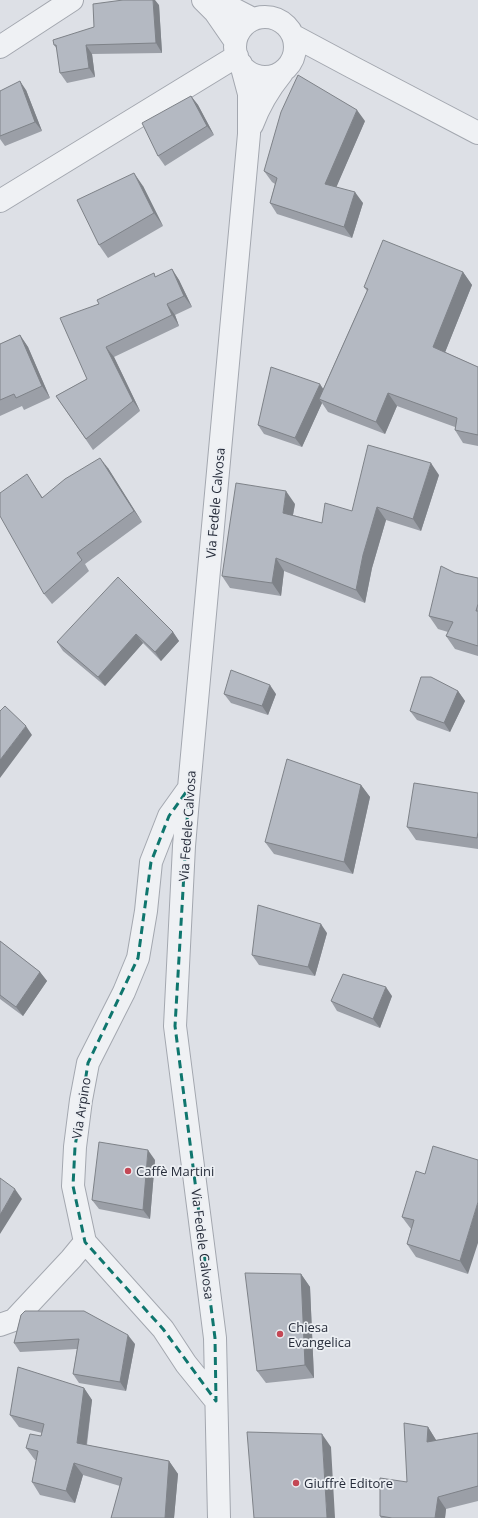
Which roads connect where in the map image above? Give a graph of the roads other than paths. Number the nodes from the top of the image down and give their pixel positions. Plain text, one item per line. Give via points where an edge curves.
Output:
1 (72, 0) edge
2 (203, 0) edge
3 (216, 0) edge
4 (252, 19) junction
5 (294, 36) junction
6 (0, 47) edge
7 (238, 54) junction
8 (288, 66) junction
9 (352, 68) junction
10 (478, 133) edge
11 (249, 134) junction
12 (0, 201) edge
13 (189, 788) junction
14 (85, 1242) junction
15 (0, 1325) edge
16 (216, 1401) junction
17 (219, 1518) edge

1 - 6 street
2 - 7 street via 220,18
3 - 4 street
4 - 5 street via 271,16 280,20
4 - 7 street via 239,32
5 - 8 street via 296,46
5 - 9 street
7 - 8 street via 251,74 262,77 272,76
7 - 11 street, Via Fedele Calvosa via 249,94
7 - 12 street
8 - 9 street via 316,58
8 - 11 street, Via Fedele Calvosa via 259,108
9 - 10 street
11 - 13 street, Via Fedele Calvosa
13 - 14 street, Via Arpino via 169,816 151,862 138,958 88,1063 76,1139 73,1186
13 - 16 street, Via Fedele Calvosa via 175,1026 215,1338
14 - 15 street via 14,1320
14 - 16 street via 164,1329 186,1364
16 - 17 street, Via Fedele Calvosa

